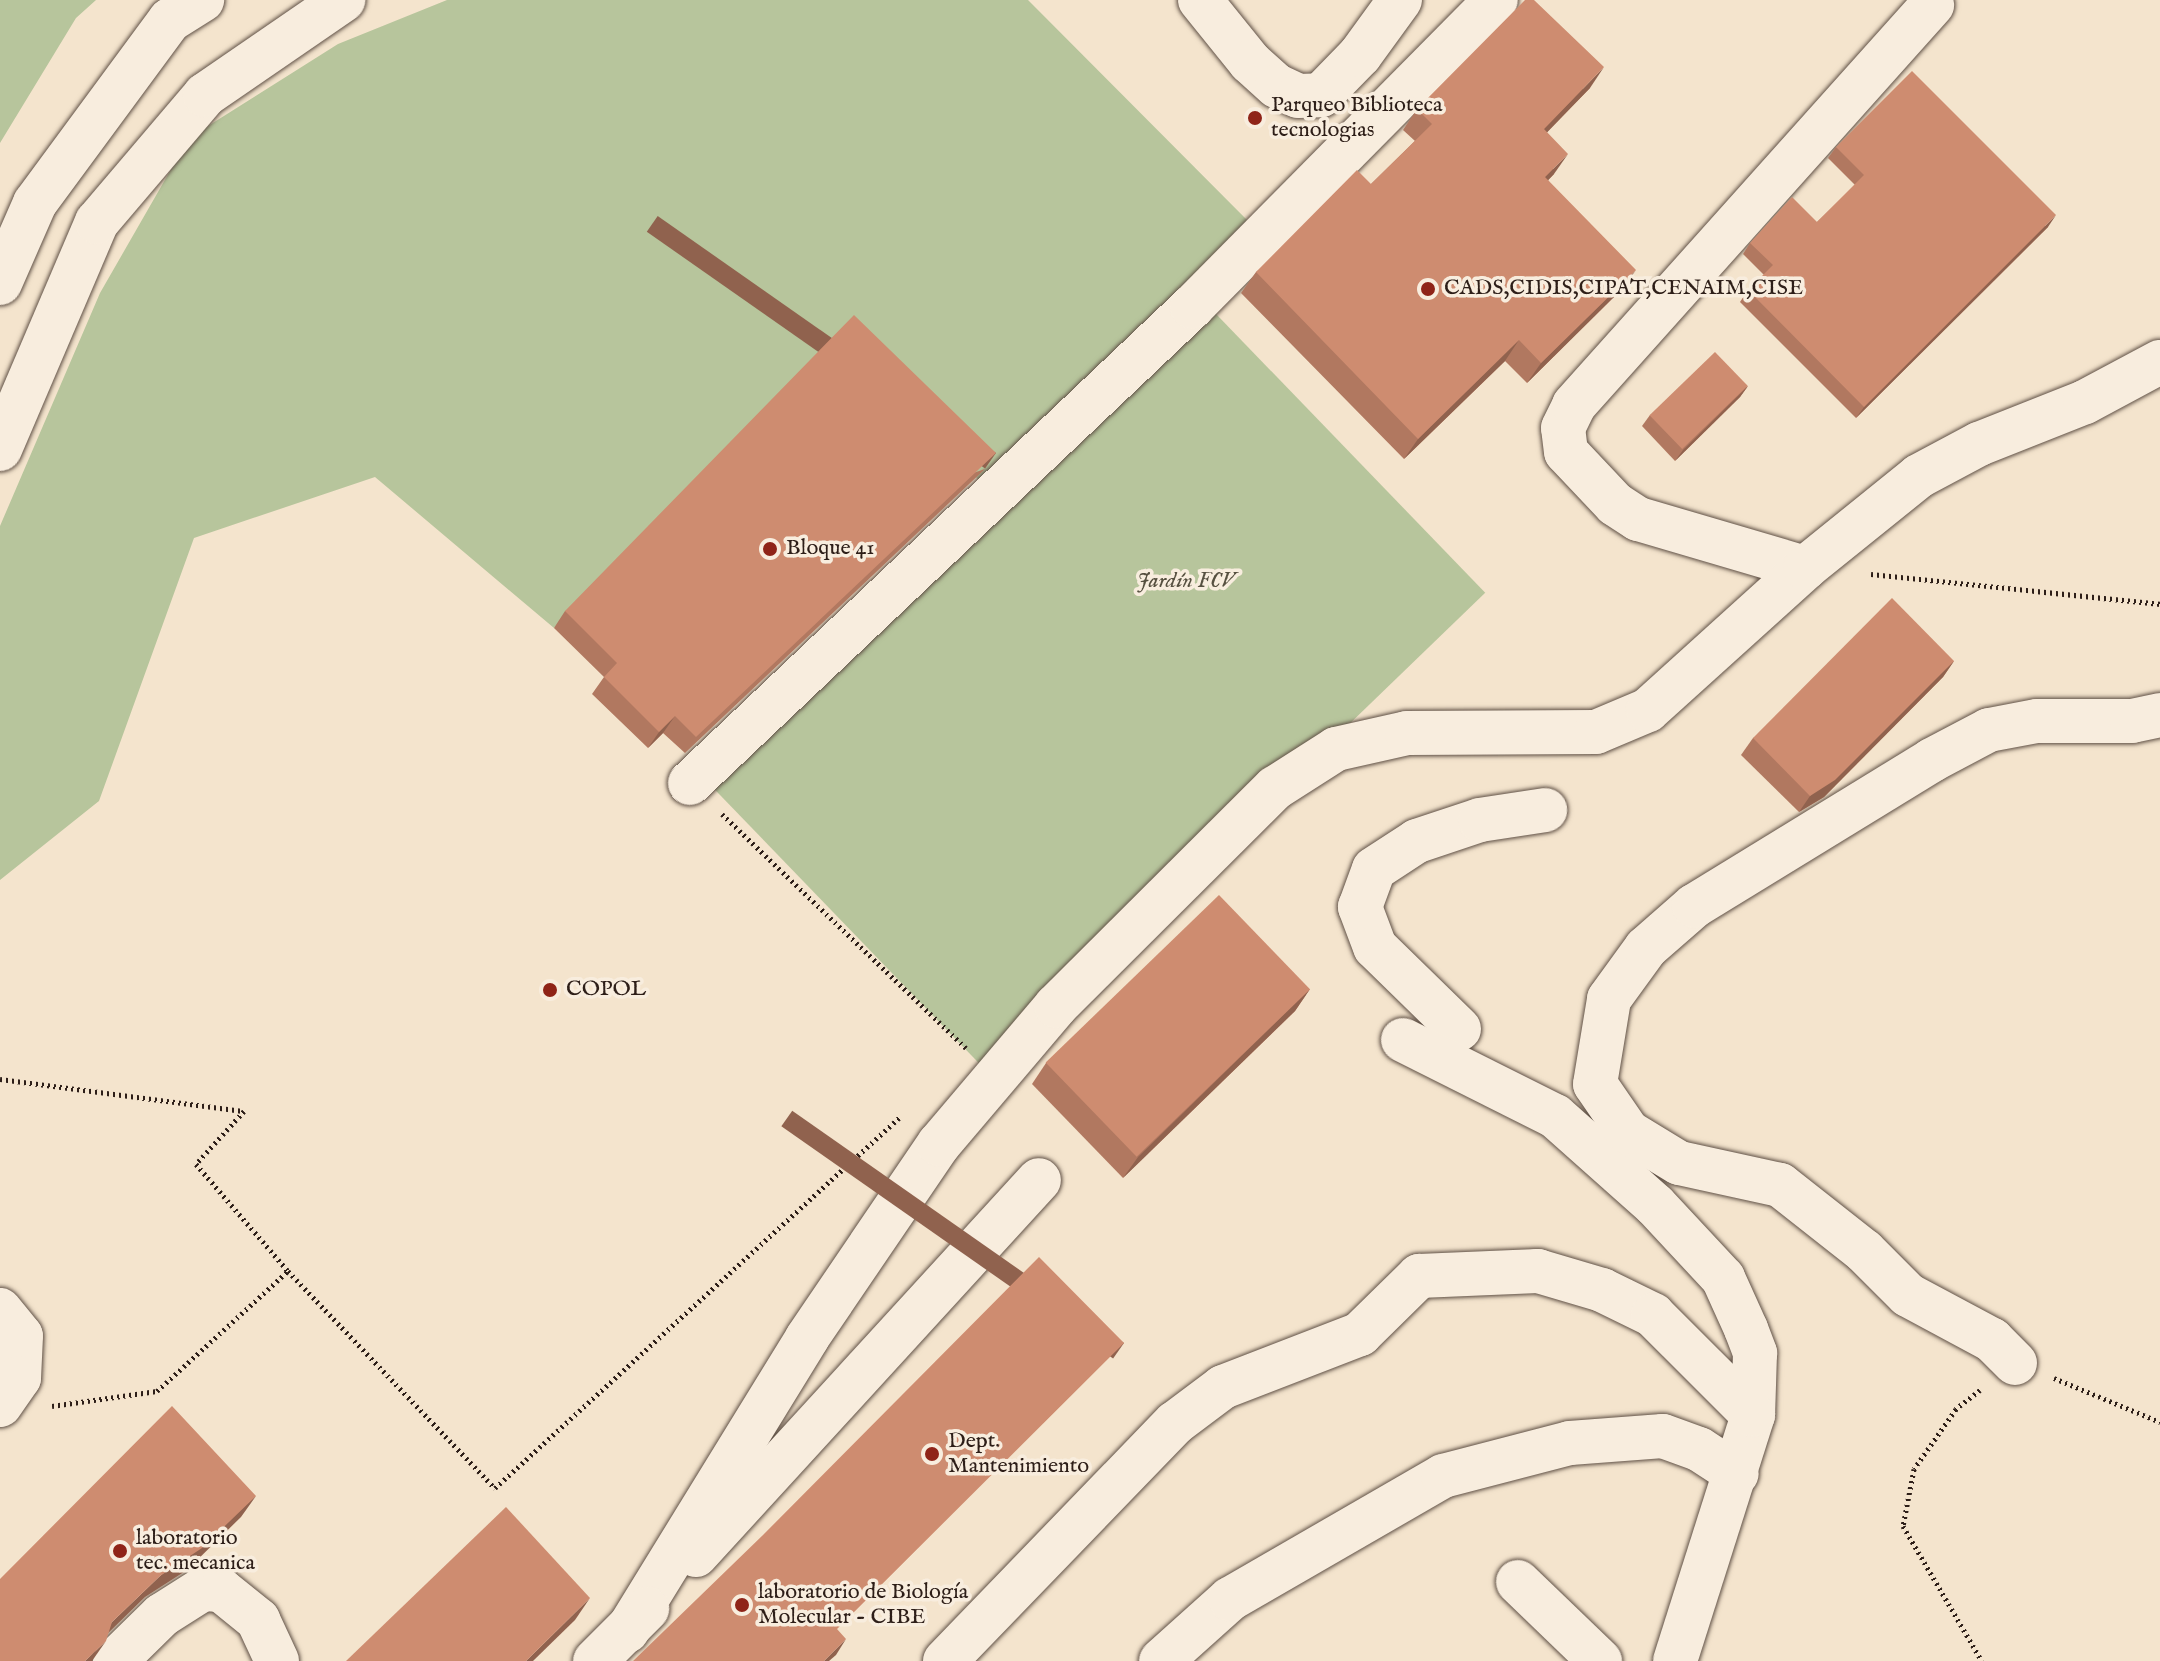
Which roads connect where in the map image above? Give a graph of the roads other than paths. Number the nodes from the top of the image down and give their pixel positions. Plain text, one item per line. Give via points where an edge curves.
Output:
1 (202, 0) edge
2 (343, 0) edge
3 (1200, 0) edge
4 (1400, 0) edge
5 (1496, 0) edge
6 (1932, 5) dead end
7 (0, 283) edge
8 (2160, 362) edge
9 (0, 449) edge
10 (1805, 568) junction
11 (2160, 715) edge
12 (690, 783) road end
13 (1545, 810) dead end
14 (1459, 1029) dead end
15 (1403, 1040) dead end
16 (1039, 1180) dead end
17 (0, 1310) edge
18 (2015, 1363) road end
19 (0, 1405) edge
20 (1753, 1415) junction
21 (1737, 1474) junction
22 (1518, 1582) dead end
23 (627, 1631) junction
24 (115, 1661) edge
25 (277, 1661) edge
26 (595, 1661) edge
27 (945, 1661) edge
28 (1161, 1661) edge
29 (1600, 1661) edge
30 (1675, 1661) edge

1 - 7 street via 170,20 35,203
2 - 9 street via 205,95 97,222
3 - 4 street via 1250,62 1298,96 1321,95 1360,55
5 - 12 street via 1192,307
6 - 10 street via 1574,405 1563,428 1566,452 1615,504 1638,519
8 - 10 street via 2085,402 1979,444 1919,476
10 - 23 street via 1648,710 1609,726 1540,734 1407,733 1336,749 1275,788 1056,1006 939,1144 807,1338
11 - 18 street via 2001,728 1932,760 1694,906 1646,948 1609,999 1595,1084 1628,1132 1679,1163 1780,1185 1864,1251 1908,1295 1992,1340
13 - 14 street via 1480,820 1417,841 1374,869 1360,907 1375,947
15 - 20 street via 1555,1116 1655,1205 1723,1278 1755,1353
16 - 23 street
17 - 19 street via 21,1336 19,1378
20 - 21 street
20 - 27 street via 1653,1315 1602,1290 1538,1271 1419,1276 1352,1339 1236,1381 1175,1423
21 - 28 street via 1699,1449 1663,1436 1570,1443 1443,1476 1230,1599
21 - 30 street
22 - 29 street
23 - 26 street
24 - 25 street via 162,1615 203,1589 221,1590 258,1620

